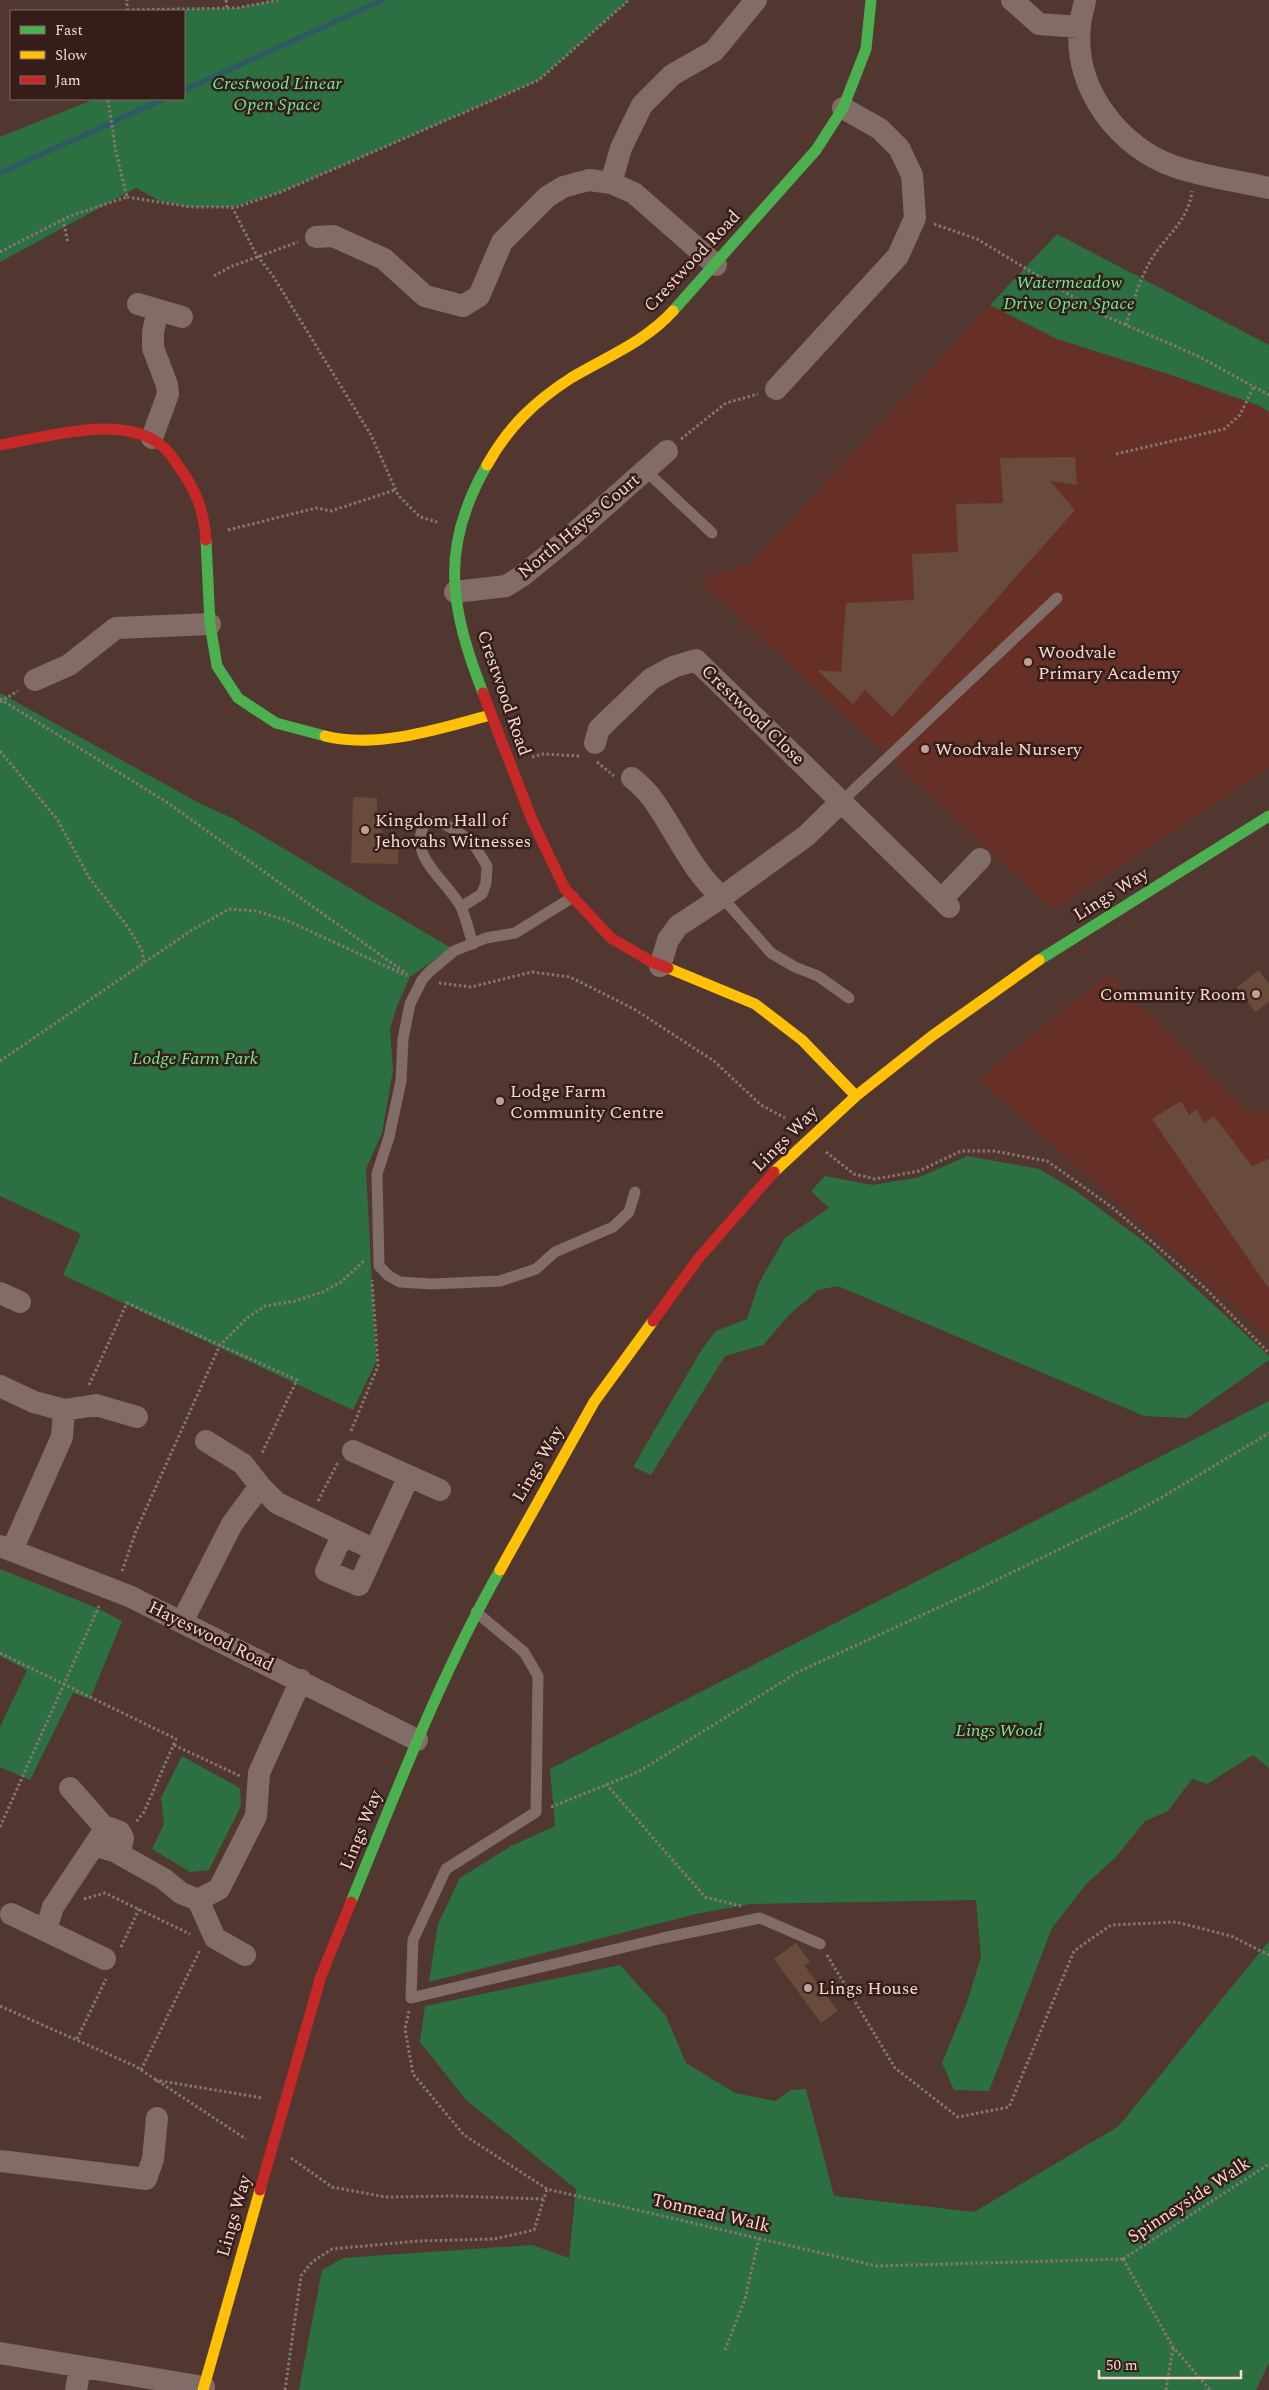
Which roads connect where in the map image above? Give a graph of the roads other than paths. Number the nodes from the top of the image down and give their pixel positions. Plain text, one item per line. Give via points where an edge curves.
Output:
1 (756, 0) edge
2 (871, 0) edge
3 (1012, 0) edge
4 (1085, 0) edge
5 (1079, 27) junction
6 (843, 108) junction
7 (611, 183) junction
8 (1269, 188) edge
9 (316, 237) road end
10 (716, 265) junction
11 (182, 317) dead end
12 (776, 389) road end
13 (152, 438) junction
14 (0, 445) edge
15 (667, 451) road end
16 (645, 470) junction
17 (712, 533) dead end
18 (455, 592) junction
19 (1056, 598) dead end
20 (210, 624) junction
21 (35, 680) dead end
22 (490, 715) junction
23 (591, 751) road end
24 (632, 778) dead end
25 (842, 802) junction
26 (1269, 816) edge
27 (980, 859) dead end
28 (573, 897) junction
29 (722, 897) junction
30 (461, 907) junction
31 (473, 944) junction
32 (660, 966) junction
33 (849, 998) dead end
34 (856, 1096) junction
35 (634, 1192) dead end
36 (0, 1293) edge
37 (20, 1302) dead end
38 (0, 1386) edge
39 (71, 1409) junction
40 (137, 1417) dead end
41 (206, 1441) dead end
42 (353, 1451) dead end
43 (409, 1476) junction
44 (256, 1480) junction
45 (440, 1490) dead end
46 (342, 1536) junction
47 (6, 1548) edge
48 (375, 1550) junction
49 (476, 1612) junction
50 (182, 1622) junction
51 (301, 1680) junction
52 (417, 1740) junction
53 (70, 1788) dead end
54 (111, 1838) junction
55 (198, 1900) junction
56 (11, 1914) dead end
57 (46, 1929) junction
58 (820, 1944) road end
59 (245, 1955) dead end
60 (105, 1959) dead end
61 (157, 2118) dead end
62 (0, 2163) edge
63 (0, 2353) edge
64 (80, 2367) junction
65 (204, 2389) edge
66 (76, 2390) edge

1 - 7 street via 714,51 672,75 642,105 620,148
2 - 6 street, Crestwood Road via 866,48
3 - 5 street via 1039,24
4 - 5 street
5 - 8 street via 1082,67 1097,101 1118,132 1145,153 1176,167
6 - 10 street, Crestwood Road via 816,150
6 - 12 street via 880,129 899,148 912,174 915,218 898,256
7 - 9 street via 589,180 563,187 547,197 502,242 479,296 463,306 425,296 384,258 333,236
7 - 10 street via 634,193
10 - 18 street, Crestwood Road via 665,320 535,404 502,438 483,471 460,524 453,561
11 - 13 street via 148,307 153,348 168,394
13 - 14 street via 97,428
13 - 20 street via 163,446 194,487 206,536
15 - 16 street, North Hayes Court
16 - 17 lane
16 - 18 street, North Hayes Court via 522,576 506,586
18 - 22 street, Crestwood Road via 467,651
19 - 25 lane
20 - 21 street via 116,628 69,665
20 - 22 street via 217,666 238,698 276,723 342,740 421,735
22 - 28 street, Crestwood Road via 536,828 565,889
23 - 25 street, Crestwood Close via 600,728 651,678 673,666 696,660
24 - 29 street via 651,796 680,843
25 - 27 street, Crestwood Close via 946,903
25 - 29 street via 806,836
26 - 34 street, Lings Way via 1034,963 932,1036
28 - 31 lane via 515,933 486,938
28 - 32 street, Crestwood Road via 611,938
29 - 32 street via 678,926 668,940
29 - 33 lane via 771,953 818,976
30 - 30 lane via 420,853 420,832 426,822 439,821 460,834 476,848 487,866 482,894
30 - 31 lane
31 - 35 lane via 454,951 429,972 410,1004 403,1039 401,1081 377,1174 379,1266 400,1282 500,1281 536,1269 555,1252 613,1227 629,1212
32 - 34 street, Crestwood Road via 755,1004 802,1040
34 - 49 street, Lings Way via 783,1162 698,1259 638,1339 594,1402
36 - 37 street
38 - 39 street via 34,1402
39 - 40 street via 96,1405
39 - 47 street via 62,1437
41 - 44 street via 231,1455
42 - 43 street
43 - 45 street
43 - 48 street
44 - 46 street via 277,1503
44 - 50 street
46 - 48 street
46 - 48 street via 326,1571 359,1585
47 - 50 street, Hayeswood Road via 108,1587
49 - 52 street, Lings Way
49 - 58 lane via 524,1652 538,1676 536,1812 446,1869 413,1940 411,1998 760,1918
50 - 51 street, Hayeswood Road
51 - 52 street, Hayeswood Road
51 - 55 street via 259,1773 256,1816 219,1889
52 - 65 street, Lings Way via 321,1976
53 - 54 street
54 - 55 street via 181,1893
54 - 57 street via 53,1907
55 - 59 street via 208,1935
56 - 57 street
57 - 60 street
61 - 62 street via 153,2159 146,2179
63 - 64 street
64 - 65 street
64 - 66 street

